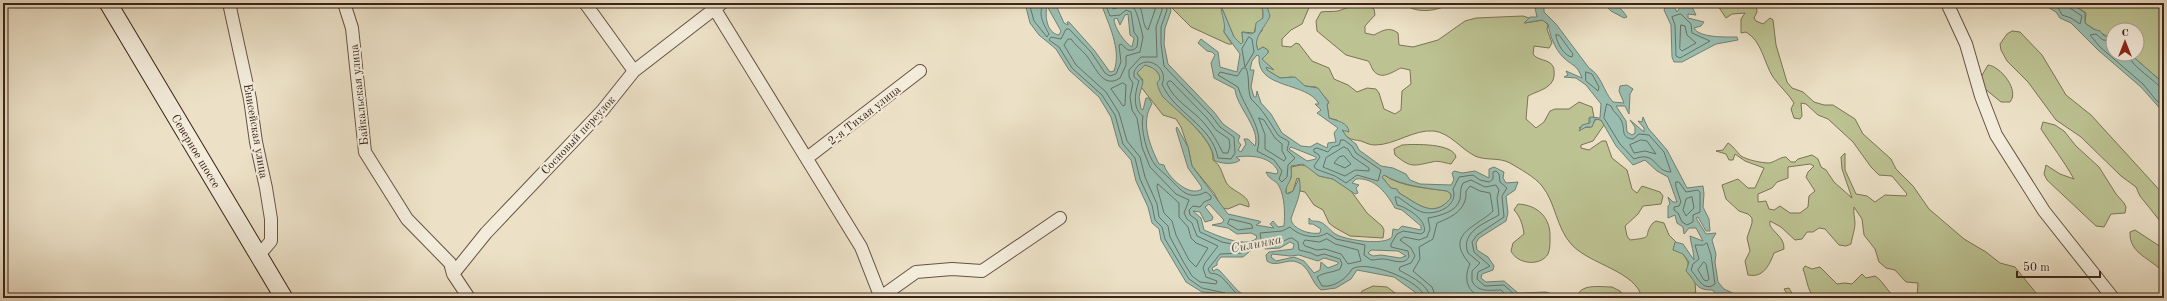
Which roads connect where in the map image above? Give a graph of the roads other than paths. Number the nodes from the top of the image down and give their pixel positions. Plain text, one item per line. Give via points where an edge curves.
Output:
1 (108, 3) edge
2 (229, 3) edge
3 (344, 3) edge
4 (585, 3) edge
5 (1947, 3) edge
6 (716, 4) edge
7 (634, 71) junction
8 (920, 71) dead end
9 (807, 158) junction
10 (1060, 218) dead end
11 (259, 255) junction
12 (453, 274) junction
13 (881, 297) edge
14 (284, 298) edge
15 (469, 298) edge
16 (2113, 298) edge

1 - 11 main road, Северное шоссе
2 - 11 street, Енисейская улица via 250,99 271,220 271,241
3 - 12 street, Байкальская улица via 352,28 365,152 407,219 450,263
4 - 7 street
5 - 16 street via 1966,44 1981,96 1996,135 2044,211
6 - 7 street, Сосновый переулок
6 - 9 street
7 - 12 street, Сосновый переулок via 602,111 486,233
8 - 9 street, 2-я Тихая улица
9 - 13 street via 861,247
10 - 13 street via 982,271 952,269 916,272
11 - 14 main road, Северное шоссе
12 - 15 street, Байкальская улица

